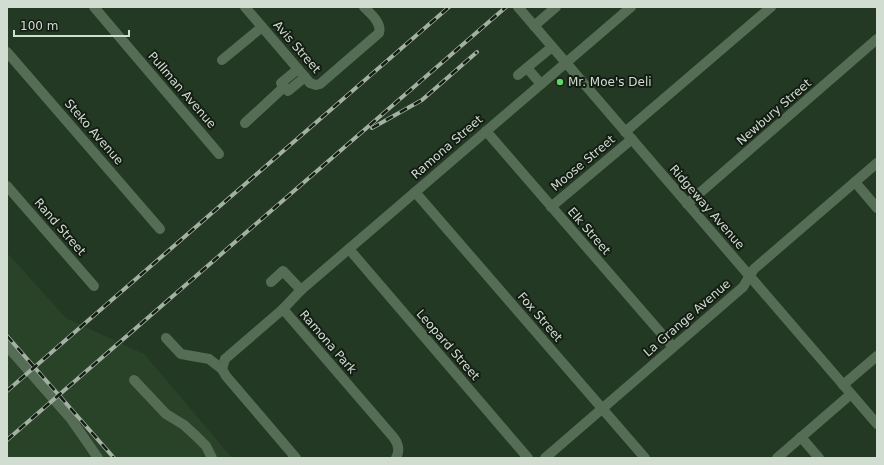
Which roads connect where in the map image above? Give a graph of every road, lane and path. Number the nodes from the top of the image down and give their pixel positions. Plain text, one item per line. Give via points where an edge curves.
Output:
1 (94, 7) edge
2 (245, 7) edge
3 (364, 7) edge
4 (518, 7) edge
5 (556, 7) edge
6 (631, 7) edge
7 (771, 7) edge
8 (534, 26) junction
9 (262, 27) junction
10 (877, 39) edge
11 (552, 47) junction
12 (7, 52) edge
13 (222, 60) dead end
14 (566, 63) junction
15 (527, 68) junction
16 (298, 69) junction
17 (518, 75) dead end
18 (305, 77) junction
19 (541, 84) junction
20 (284, 87) junction
21 (244, 123) dead end
22 (486, 131) junction
23 (629, 136) junction
24 (219, 154) dead end
25 (877, 163) edge
26 (855, 182) junction
27 (7, 186) edge
28 (415, 192) junction
29 (687, 204) junction
30 (551, 207) junction
31 (877, 208) edge
32 (160, 229) dead end
33 (349, 249) junction
34 (749, 276) junction
35 (271, 282) dead end
36 (94, 286) dead end
37 (300, 290) junction
38 (283, 309) junction
39 (166, 338) dead end
40 (7, 346) edge
41 (673, 347) junction
42 (877, 356) edge
43 (222, 369) junction
44 (134, 380) dead end
45 (843, 385) junction
46 (851, 394) junction
47 (602, 409) junction
48 (877, 424) edge
49 (801, 437) junction
50 (98, 458) edge
51 (212, 458) edge
52 (296, 458) edge
53 (396, 458) edge
54 (528, 458) edge
55 (545, 458) edge
56 (645, 458) edge
57 (777, 458) edge
58 (819, 458) edge

1 - 24 street, Pullman Avenue
2 - 9 street, Avis Street
3 - 18 street, Avis Street via 377,22 380,29 377,35 320,84 314,85
4 - 8 street, Ridgeway Avenue
5 - 8 street
6 - 14 street, Ramona Street
7 - 23 street, Moose Street
8 - 11 street, Ridgeway Avenue
9 - 13 street
9 - 16 street, Avis Street
10 - 29 street, Newbury Street
11 - 14 street, Ridgeway Avenue
11 - 15 street
12 - 32 street, Steko Avenue
14 - 19 street, Ramona Street
14 - 23 street, Ridgeway Avenue
15 - 17 street
15 - 19 street
16 - 18 street, Avis Street
16 - 20 street via 281,83
18 - 20 street via 288,91
19 - 22 street, Ramona Street
20 - 21 street
22 - 28 street, Ramona Street
22 - 30 street, Elk Street
23 - 29 street, Ridgeway Avenue
23 - 30 street, Moose Street
25 - 26 street, La Grange Avenue
26 - 31 street
26 - 34 street, La Grange Avenue
27 - 36 street, Rand Street
28 - 33 street, Ramona Street
28 - 47 street, Fox Street
29 - 34 street, Ridgeway Avenue
30 - 41 street, Elk Street
33 - 37 street, Ramona Street
33 - 54 street, Leopard Street
34 - 41 street, La Grange Avenue via 743,287
34 - 45 street, Ridgeway Avenue
35 - 37 street via 283,271
37 - 38 street, Ramona Street
38 - 43 street, Ramona Park via 225,359
38 - 53 street, Ramona Park via 394,438 399,446
39 - 43 street via 181,354 209,359
40 - 50 street via 71,419
41 - 47 street, La Grange Avenue
42 - 45 street
43 - 52 street
44 - 51 street via 166,414 196,436 206,446
45 - 46 street, Ridgeway Avenue
46 - 48 street, Ridgeway Avenue
46 - 49 street
47 - 55 street, La Grange Avenue
47 - 56 street, Fox Street
49 - 57 street
49 - 58 street

